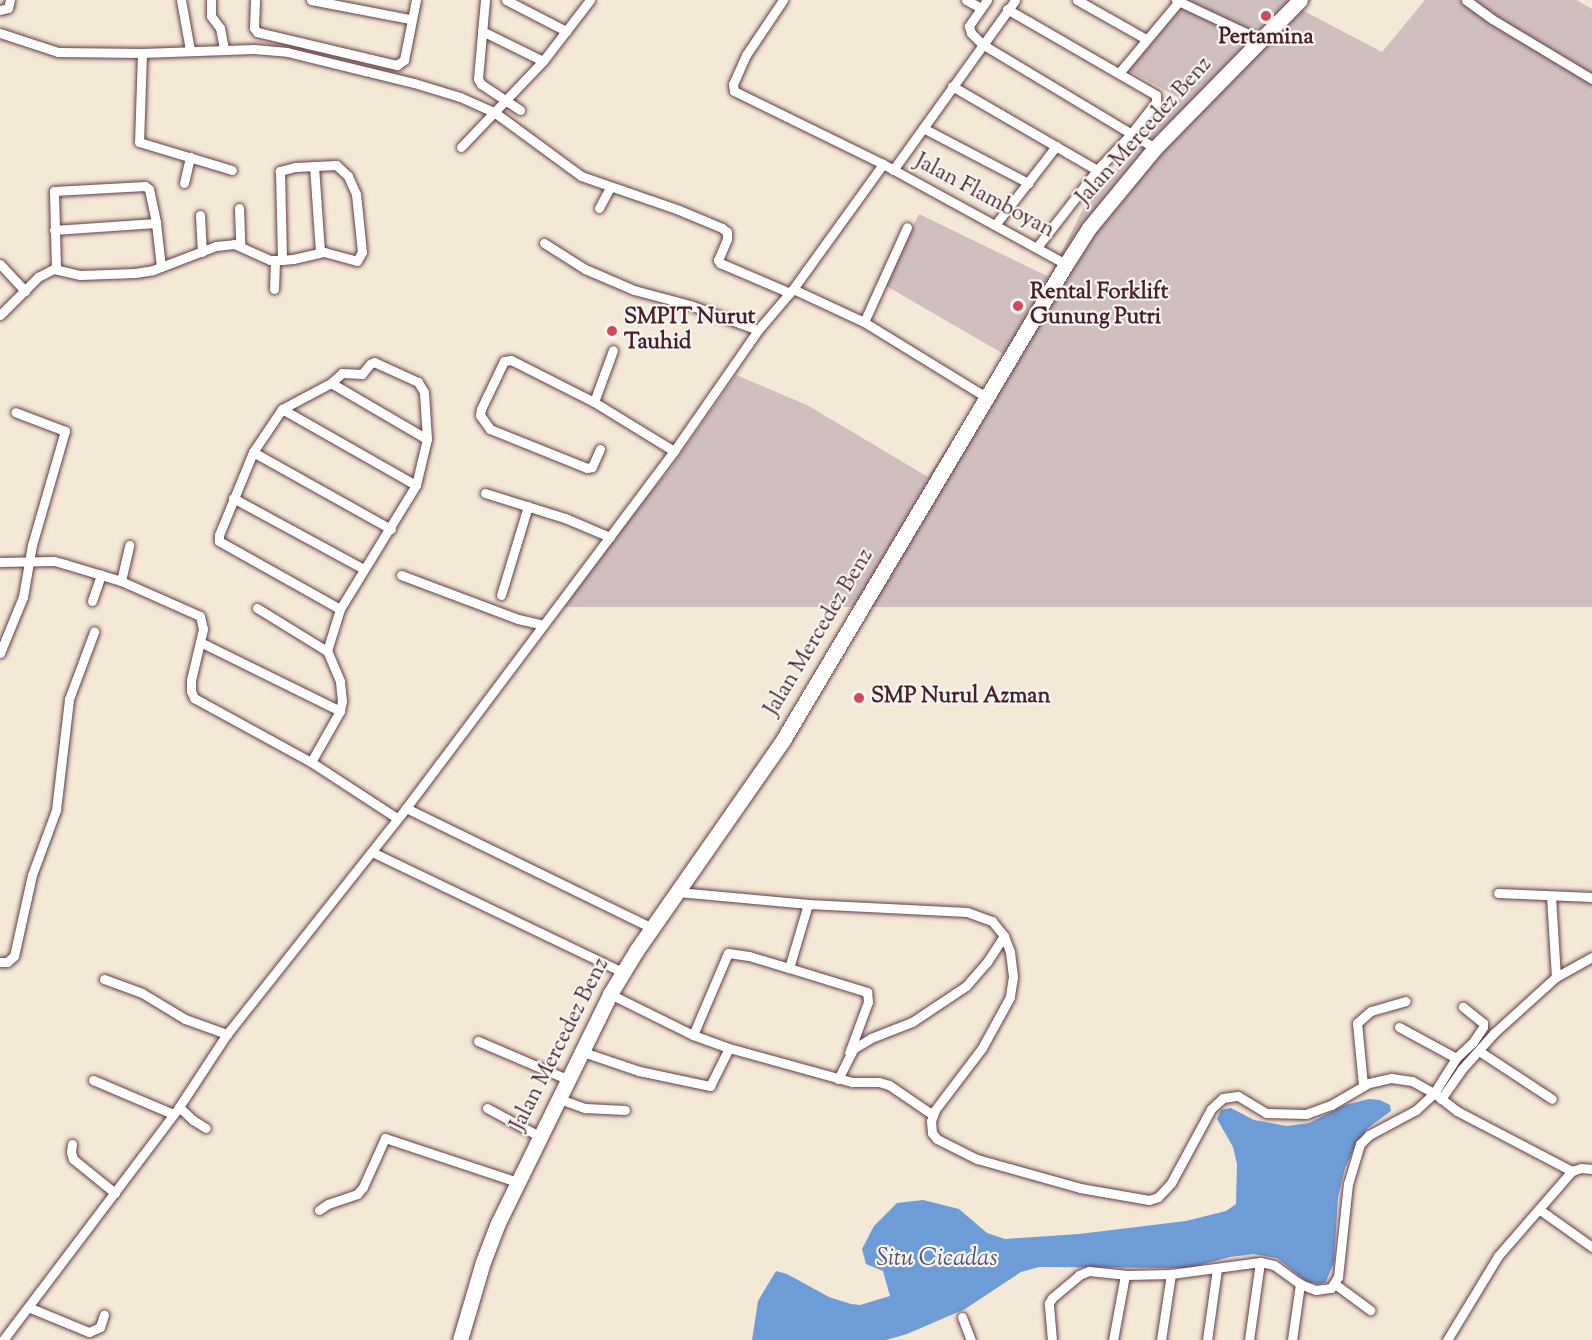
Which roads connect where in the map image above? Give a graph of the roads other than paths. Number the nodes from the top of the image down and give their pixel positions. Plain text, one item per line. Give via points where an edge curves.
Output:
1 (10, 0) edge
2 (181, 0) edge
3 (211, 0) edge
4 (255, 0) edge
5 (311, 0) edge
6 (416, 0) edge
7 (485, 0) edge
8 (506, 0) edge
9 (590, 0) edge
10 (783, 0) edge
11 (966, 0) edge
12 (1015, 0) edge
13 (1077, 0) edge
14 (1178, 0) edge
15 (1300, 0) edge
16 (1466, 0) edge
17 (984, 4) edge
18 (1007, 9) junction
19 (0, 10) edge
20 (410, 19) junction
21 (482, 31) junction
22 (566, 31) junction
23 (0, 34) edge
24 (1146, 39) junction
25 (1261, 40) junction
26 (982, 44) junction
27 (224, 49) junction
28 (189, 50) junction
29 (142, 53) junction
30 (543, 61) junction
31 (1119, 73) junction
32 (1592, 78) edge
33 (952, 86) junction
34 (507, 99) junction
35 (520, 110) dead end
36 (494, 112) junction
37 (923, 128) junction
38 (1130, 135) junction
39 (1056, 146) junction
40 (461, 147) dead end
41 (1155, 148) junction
42 (190, 157) junction
43 (884, 164) junction
44 (314, 166) junction
45 (232, 170) dead end
46 (893, 170) junction
47 (1097, 170) junction
48 (184, 183) dead end
49 (1029, 183) junction
50 (610, 187) junction
51 (239, 208) dead end
52 (599, 208) dead end
53 (200, 215) dead end
54 (156, 224) junction
55 (995, 225) junction
56 (907, 227) dead end
57 (54, 230) junction
58 (544, 243) dead end
59 (240, 244) junction
60 (1037, 248) junction
61 (202, 252) junction
62 (320, 252) junction
63 (279, 260) junction
64 (0, 264) edge
65 (1066, 264) junction
66 (161, 267) junction
67 (56, 269) junction
68 (274, 289) dead end
69 (25, 291) junction
70 (792, 291) junction
71 (0, 315) edge
72 (864, 322) junction
73 (758, 330) junction
74 (613, 350) dead end
75 (331, 383) junction
76 (986, 397) junction
77 (594, 402) junction
78 (282, 409) junction
79 (15, 412) dead end
80 (427, 439) junction
81 (600, 449) dead end
82 (674, 451) junction
83 (253, 452) junction
84 (416, 485) junction
85 (485, 494) dead end
86 (233, 498) junction
87 (528, 506) junction
88 (391, 529) junction
89 (609, 537) junction
90 (129, 544) dead end
91 (0, 562) edge
92 (30, 563) junction
93 (364, 568) junction
94 (101, 575) junction
95 (401, 575) dead end
96 (121, 581) junction
97 (501, 595) dead end
98 (92, 601) dead end
99 (257, 608) dead end
100 (340, 609) junction
101 (543, 625) junction
102 (94, 632) dead end
103 (200, 642) junction
104 (327, 651) junction
105 (0, 653) edge
106 (340, 711) junction
107 (311, 762) junction
108 (406, 808) junction
109 (397, 818) junction
110 (372, 852) junction
111 (678, 892) junction
112 (1498, 893) dead end
113 (1551, 896) junction
114 (1592, 897) edge
115 (808, 904) junction
116 (652, 928) junction
117 (1004, 936) junction
118 (1592, 957) edge
119 (0, 962) edge
120 (789, 968) junction
121 (622, 972) junction
122 (1556, 977) junction
123 (104, 979) dead end
124 (609, 994) junction
125 (1406, 1001) dead end
126 (1463, 1007) dead end
127 (1399, 1027) dead end
128 (227, 1034) junction
129 (693, 1035) junction
130 (478, 1041) dead end
131 (729, 1048) junction
132 (580, 1051) junction
133 (1479, 1051) junction
134 (849, 1054) junction
135 (1456, 1059) junction
136 (567, 1078) junction
137 (838, 1078) junction
138 (93, 1080) dead end
139 (1363, 1085) junction
140 (1437, 1096) junction
141 (557, 1098) junction
142 (1552, 1099) dead end
143 (487, 1108) dead end
144 (625, 1110) dead end
145 (176, 1111) junction
146 (933, 1115) junction
147 (206, 1128) dead end
148 (539, 1136) junction
149 (72, 1144) dead end
150 (1592, 1169) edge
151 (1572, 1171) junction
152 (517, 1182) junction
153 (115, 1193) junction
154 (319, 1210) dead end
155 (1540, 1210) junction
156 (1592, 1247) edge
157 (1260, 1262) junction
158 (1217, 1269) junction
159 (1171, 1274) junction
160 (1125, 1275) junction
161 (1300, 1284) junction
162 (1335, 1284) junction
163 (28, 1307) junction
164 (1370, 1310) dead end
165 (104, 1315) dead end
166 (962, 1317) dead end
167 (3, 1340) edge
168 (460, 1340) edge
169 (971, 1340) edge
170 (1052, 1340) edge
171 (1113, 1340) edge
172 (1161, 1340) edge
173 (1208, 1340) edge
174 (1248, 1340) edge
175 (1292, 1340) edge
176 (1447, 1340) edge

1 - 19 street via 8,8
2 - 28 street
3 - 27 street via 211,16 220,28
4 - 20 street via 257,32 397,65 404,60
5 - 20 street
6 - 20 street
7 - 21 street
8 - 22 street
9 - 22 street
10 - 43 street, Jalan Flamboyan via 746,55 733,84 734,91
11 - 17 street
12 - 18 street
13 - 24 street
14 - 24 street
14 - 25 street
15 - 25 main road, Jalan Mercedez Benz
16 - 32 street
17 - 26 street via 969,26
18 - 26 street
18 - 31 street
21 - 30 street
21 - 34 street via 479,81
22 - 30 street
23 - 29 street via 58,52
24 - 31 street
25 - 41 main road, Jalan Mercedez Benz
26 - 33 street
26 - 38 street
27 - 28 street
27 - 36 street via 287,52 414,83
28 - 29 street
29 - 42 street via 139,142
30 - 34 street
31 - 38 street via 1157,98
33 - 37 street
33 - 39 street
34 - 35 street
34 - 36 street
36 - 40 street
36 - 50 street via 581,176
37 - 46 street
37 - 49 street
38 - 41 street
38 - 47 street
39 - 47 street
39 - 49 street
41 - 65 main road, Jalan Mercedez Benz via 1089,228
42 - 45 street
42 - 48 street
43 - 46 street, Jalan Flamboyan
43 - 70 street
44 - 62 street
44 - 62 street via 336,165 348,176 356,194 362,252 360,259 353,261
44 - 63 street via 282,168 278,174
46 - 55 street, Jalan Flamboyan
47 - 60 street
49 - 55 street
50 - 52 street
50 - 70 street via 722,228 727,239 720,263
51 - 59 street
53 - 61 street
54 - 57 street
54 - 57 street via 149,189 145,186 58,189 53,195
54 - 66 street
55 - 60 street, Jalan Flamboyan
56 - 72 street
57 - 67 street
58 - 73 street via 585,269 634,290
59 - 61 street
59 - 63 street via 259,256
60 - 65 street, Jalan Flamboyan
61 - 66 street
62 - 63 street
63 - 68 street
64 - 69 street
65 - 76 main road, Jalan Mercedez Benz
66 - 67 street via 106,275 80,275
67 - 69 street via 43,273
69 - 71 street
70 - 72 street
70 - 73 street
72 - 76 street
73 - 82 street
74 - 77 street
75 - 78 street
75 - 80 street
75 - 80 street via 342,373 362,374 374,362 418,382 424,392
76 - 111 main road, Jalan Mercedez Benz via 783,740
77 - 81 street via 507,359 480,415 495,432 587,468 592,467
77 - 82 street
78 - 83 street
78 - 84 street
79 - 92 street via 65,431
80 - 84 street
82 - 89 street
83 - 86 street
83 - 88 street
84 - 88 street
85 - 87 street
86 - 93 street
86 - 100 street via 216,541
87 - 89 street
87 - 97 street
88 - 93 street
89 - 101 street
90 - 96 street
91 - 92 street
92 - 94 street via 54,561
92 - 105 street via 23,597
93 - 100 street
94 - 96 street
94 - 98 street
95 - 101 street
96 - 103 street via 200,616
99 - 104 street
100 - 104 street
101 - 108 street
102 - 119 street via 69,699 56,810 32,875 14,956
103 - 106 street
103 - 107 street via 191,680 194,698
104 - 106 street via 340,681
106 - 107 street
107 - 109 street
108 - 109 street
108 - 116 street
109 - 110 street
110 - 121 street
110 - 128 street
111 - 115 street
111 - 116 main road, Jalan Mercedez Benz
112 - 113 street
113 - 114 street
113 - 122 street
115 - 117 street via 967,912 986,917
115 - 120 street
116 - 121 main road, Jalan Mercedez Benz
117 - 134 street via 976,976 953,996 912,1022 871,1038
117 - 146 street via 1012,963 1010,997 969,1068
118 - 122 street
120 - 129 street via 728,953
120 - 134 street via 869,994
121 - 124 main road, Jalan Mercedez Benz
122 - 133 street
123 - 128 street via 142,993 178,1016
124 - 129 street
124 - 132 main road, Jalan Mercedez Benz
125 - 139 street via 1371,1011 1356,1023
126 - 135 street via 1484,1025
127 - 135 street
128 - 145 street
129 - 131 street
130 - 136 street
131 - 132 street via 711,1086 639,1071
131 - 137 street
132 - 136 main road, Jalan Mercedez Benz
133 - 140 street
133 - 142 street
134 - 137 street
135 - 140 street
136 - 141 main road, Jalan Mercedez Benz
137 - 146 street via 889,1085
138 - 145 street
139 - 140 street via 1380,1079 1401,1079
139 - 146 street via 1318,1111 1293,1116 1266,1113 1238,1096 1223,1098 1211,1109 1164,1192 1142,1201 977,1159 937,1139 932,1133
140 - 151 street via 1501,1136
140 - 162 street via 1410,1115 1378,1129 1360,1144 1348,1184
141 - 144 street via 585,1108
141 - 148 main road, Jalan Mercedez Benz
143 - 148 street
145 - 147 street
145 - 153 street
148 - 152 main road, Jalan Mercedez Benz
149 - 153 street via 74,1159
150 - 151 street
151 - 155 street
152 - 154 street via 385,1138 363,1188
152 - 168 main road, Jalan Mercedez Benz via 483,1262
153 - 163 street
155 - 156 street
155 - 176 street via 1498,1256
157 - 158 street
157 - 161 street via 1274,1265
157 - 174 street
158 - 159 street
158 - 173 street
159 - 160 street
159 - 172 street
160 - 170 street via 1084,1272 1052,1298
160 - 171 street
161 - 162 street via 1326,1291
161 - 175 street
162 - 164 street
163 - 165 street via 88,1332 100,1327
163 - 167 street
166 - 169 street

